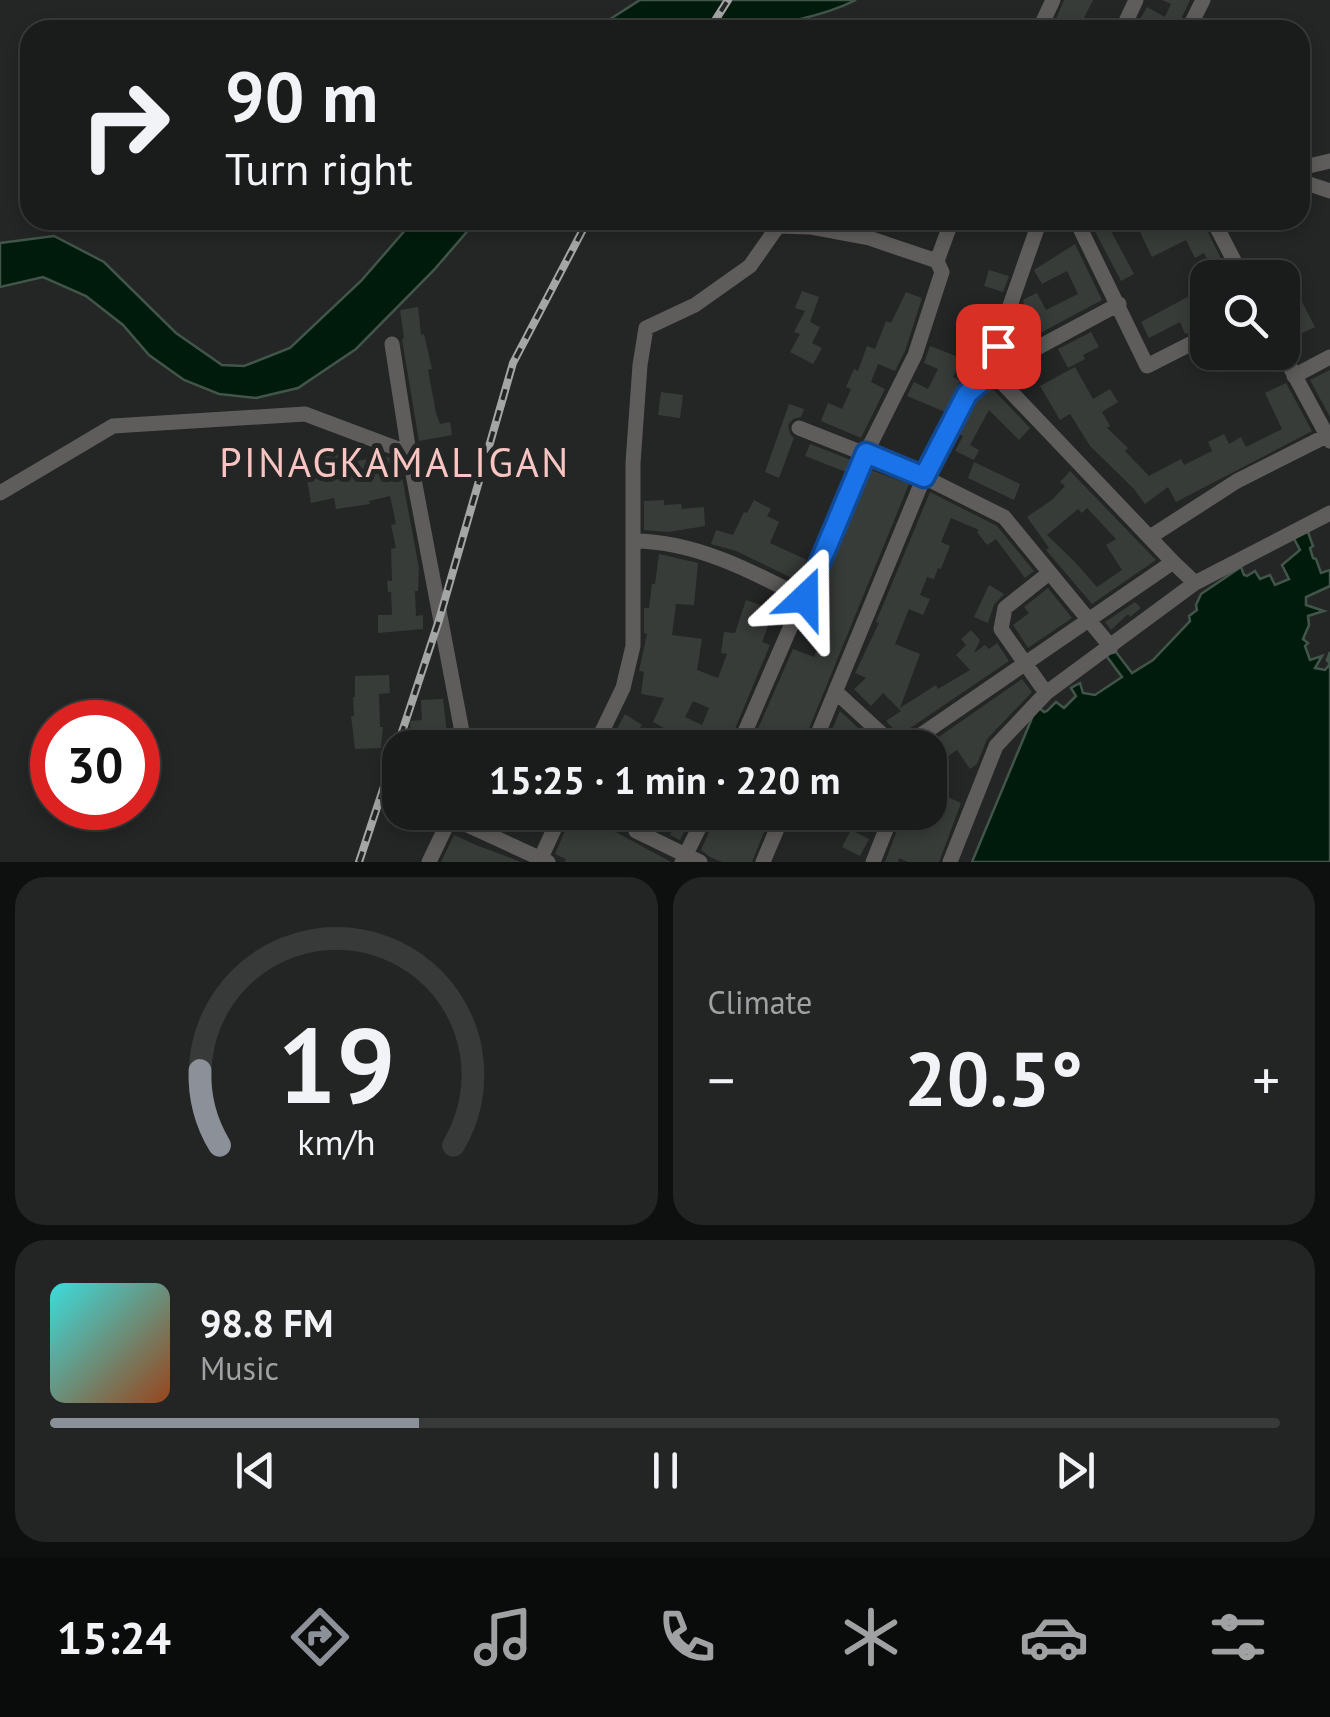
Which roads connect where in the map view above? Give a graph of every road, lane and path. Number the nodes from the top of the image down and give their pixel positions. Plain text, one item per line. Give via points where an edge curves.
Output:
1 (775, 230) edge
2 (837, 230) edge
3 (948, 230) edge
4 (1036, 230) edge
5 (1081, 230) edge
6 (1218, 230) edge
7 (1234, 260) edge
8 (937, 261) junction
9 (1119, 304) junction
10 (392, 344) dead end
11 (1190, 344) edge
12 (1330, 358) edge
13 (1291, 370) edge
14 (992, 372) junction
15 (1294, 376) junction
16 (800, 428) dead end
17 (1329, 436) edge
18 (409, 453) junction
19 (866, 453) junction
20 (924, 477) junction
21 (0, 493) edge
22 (1330, 513) edge
23 (1150, 537) junction
24 (634, 541) junction
25 (1173, 562) junction
26 (1048, 573) junction
27 (1195, 582) junction
28 (805, 598) junction
29 (1089, 620) junction
30 (1110, 648) junction
31 (1025, 665) junction
32 (836, 692) junction
33 (1046, 693) junction
34 (462, 730) edge
35 (603, 730) edge
36 (746, 730) edge
37 (820, 730) edge
38 (879, 730) edge
39 (926, 730) edge
40 (444, 830) edge
41 (482, 830) edge
42 (555, 830) edge
43 (700, 830) edge
44 (776, 830) edge
45 (885, 830) edge
46 (636, 831) dead end
47 (689, 860) edge
48 (543, 861) edge
49 (428, 862) edge
50 (762, 862) edge
51 (873, 862) edge
52 (950, 862) edge

1 - 24 street via 750,266 695,305 646,328 633,463
2 - 8 street
3 - 8 street
4 - 14 street
5 - 9 street
6 - 7 street
8 - 19 street via 942,272 915,355
9 - 11 street via 1148,366
9 - 14 street
10 - 18 street
12 - 15 street
13 - 15 street
14 - 20 street via 967,394
14 - 23 street
15 - 17 street
16 - 19 street
17 - 23 street
18 - 21 street via 305,414 113,426
18 - 34 street
19 - 20 street
19 - 28 street
20 - 26 street via 1004,517
20 - 32 street
22 - 27 street
23 - 25 street
24 - 28 street via 694,550
24 - 35 street via 633,646
25 - 27 street
25 - 29 street
26 - 29 street
26 - 31 street via 1005,608 1000,629
27 - 30 street
28 - 36 street
29 - 30 street
29 - 31 street
30 - 33 street
31 - 33 street
31 - 39 street
32 - 37 street
32 - 38 street
33 - 52 street via 996,746
40 - 49 street
41 - 48 street
42 - 48 street
43 - 47 street
44 - 50 street
45 - 51 street
46 - 47 street

